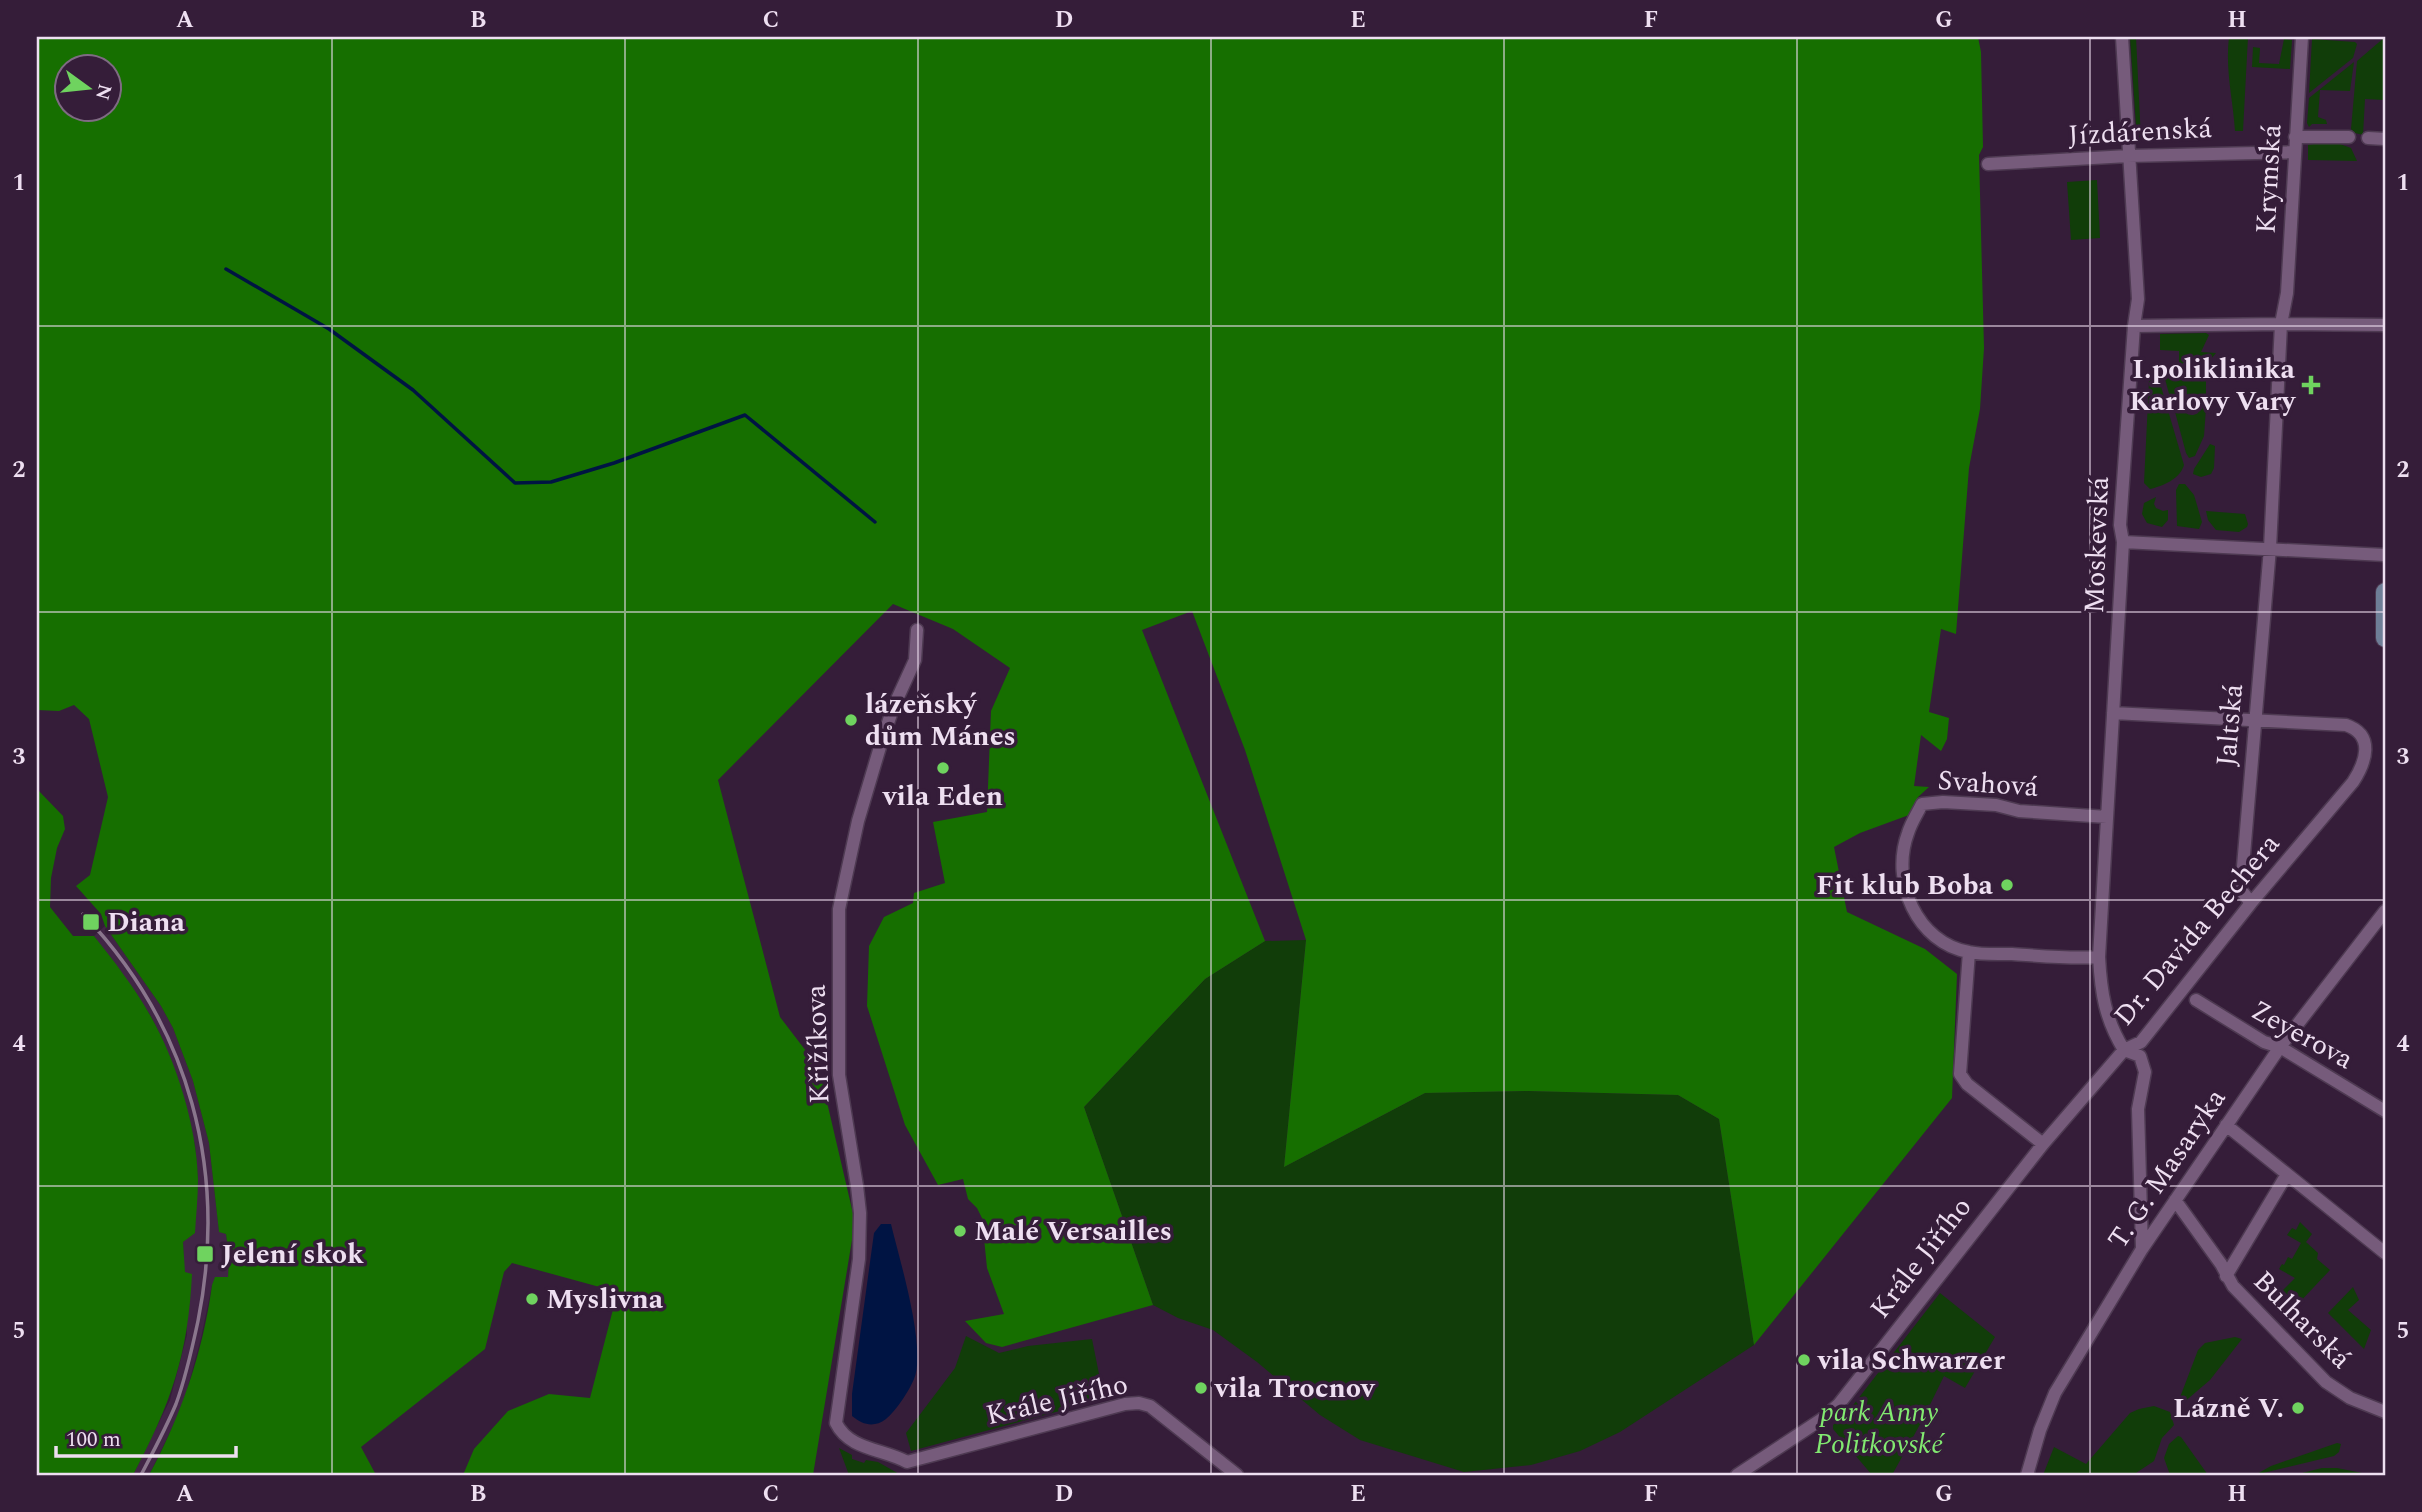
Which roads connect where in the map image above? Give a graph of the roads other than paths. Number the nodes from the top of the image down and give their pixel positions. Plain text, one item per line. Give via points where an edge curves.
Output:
1 (2122, 37) edge
2 (2302, 37) edge
3 (2295, 137) junction
4 (2349, 137) dead end
5 (2368, 138) dead end
6 (2385, 139) edge
7 (2294, 152) junction
8 (2128, 156) junction
9 (1988, 164) dead end
10 (2281, 324) junction
11 (2385, 325) edge
12 (2134, 326) junction
13 (2123, 542) junction
14 (2270, 548) junction
15 (2385, 555) edge
16 (2385, 592) edge
17 (917, 630) dead end
18 (2385, 638) edge
19 (2113, 713) junction
20 (2254, 719) junction
21 (2107, 817) junction
22 (2251, 903) junction
23 (2385, 911) edge
24 (1969, 952) junction
25 (2099, 957) junction
26 (2196, 1000) dead end
27 (2280, 1047) junction
28 (2124, 1050) junction
29 (2385, 1111) edge
30 (2225, 1125) junction
31 (2043, 1144) junction
32 (2287, 1174) junction
33 (2175, 1199) junction
34 (2142, 1249) junction
35 (2385, 1253) edge
36 (2223, 1270) junction
37 (2385, 1412) edge
38 (909, 1469) edge
39 (1237, 1475) edge
40 (1737, 1475) edge
41 (2028, 1475) edge

1 - 8 street, Moskevská
2 - 3 street, Krymská
3 - 4 street
3 - 7 street, Krymská
5 - 6 street
7 - 8 street, Jízdárenská
7 - 10 street, Krymská via 2287,293
8 - 9 street, Jízdárenská
8 - 12 street, Moskevská via 2138,299
10 - 11 street
10 - 12 street
10 - 14 street, Jaltská
12 - 13 street, Moskevská via 2120,525
13 - 14 street
13 - 19 street, Moskevská
14 - 15 street
14 - 20 street, Jaltská
16 - 18 street
17 - 38 street, Křižíkova via 915,660 880,747 839,909 839,1075 860,1234 836,1423 851,1441 897,1457
19 - 20 street
19 - 21 street, Moskevská
20 - 22 street, Jaltská via 2241,890
20 - 22 street, Dr. Davida Bechera via 2358,729 2365,760
21 - 24 street, Svahová via 1996,805 1922,804 1904,850 1909,902 1931,934
21 - 25 street, Moskevská
22 - 28 street, Dr. Davida Bechera via 2141,1042
23 - 27 street, T. G. Masaryka
24 - 25 street, Svahová
24 - 31 street via 1960,1074
25 - 28 street, Moskevská via 2100,990 2111,1029
26 - 27 street, Zeyerova
27 - 29 street, Zeyerova
27 - 30 street, T. G. Masaryka
28 - 31 street, Krále Jiřího
28 - 34 street, Dr. Davida Bechera via 2140,1056 2145,1072 2138,1109
30 - 32 street
30 - 33 street, T. G. Masaryka
31 - 40 street, Krále Jiřího via 1839,1404
32 - 35 street
32 - 36 street, Bulharská
33 - 34 street, T. G. Masaryka
33 - 36 street, Bulharská
34 - 41 street, T. G. Masaryka via 2055,1392
36 - 37 street, Bulharská via 2326,1382
38 - 39 street, Krále Jiřího via 1125,1404 1139,1404 1156,1410

